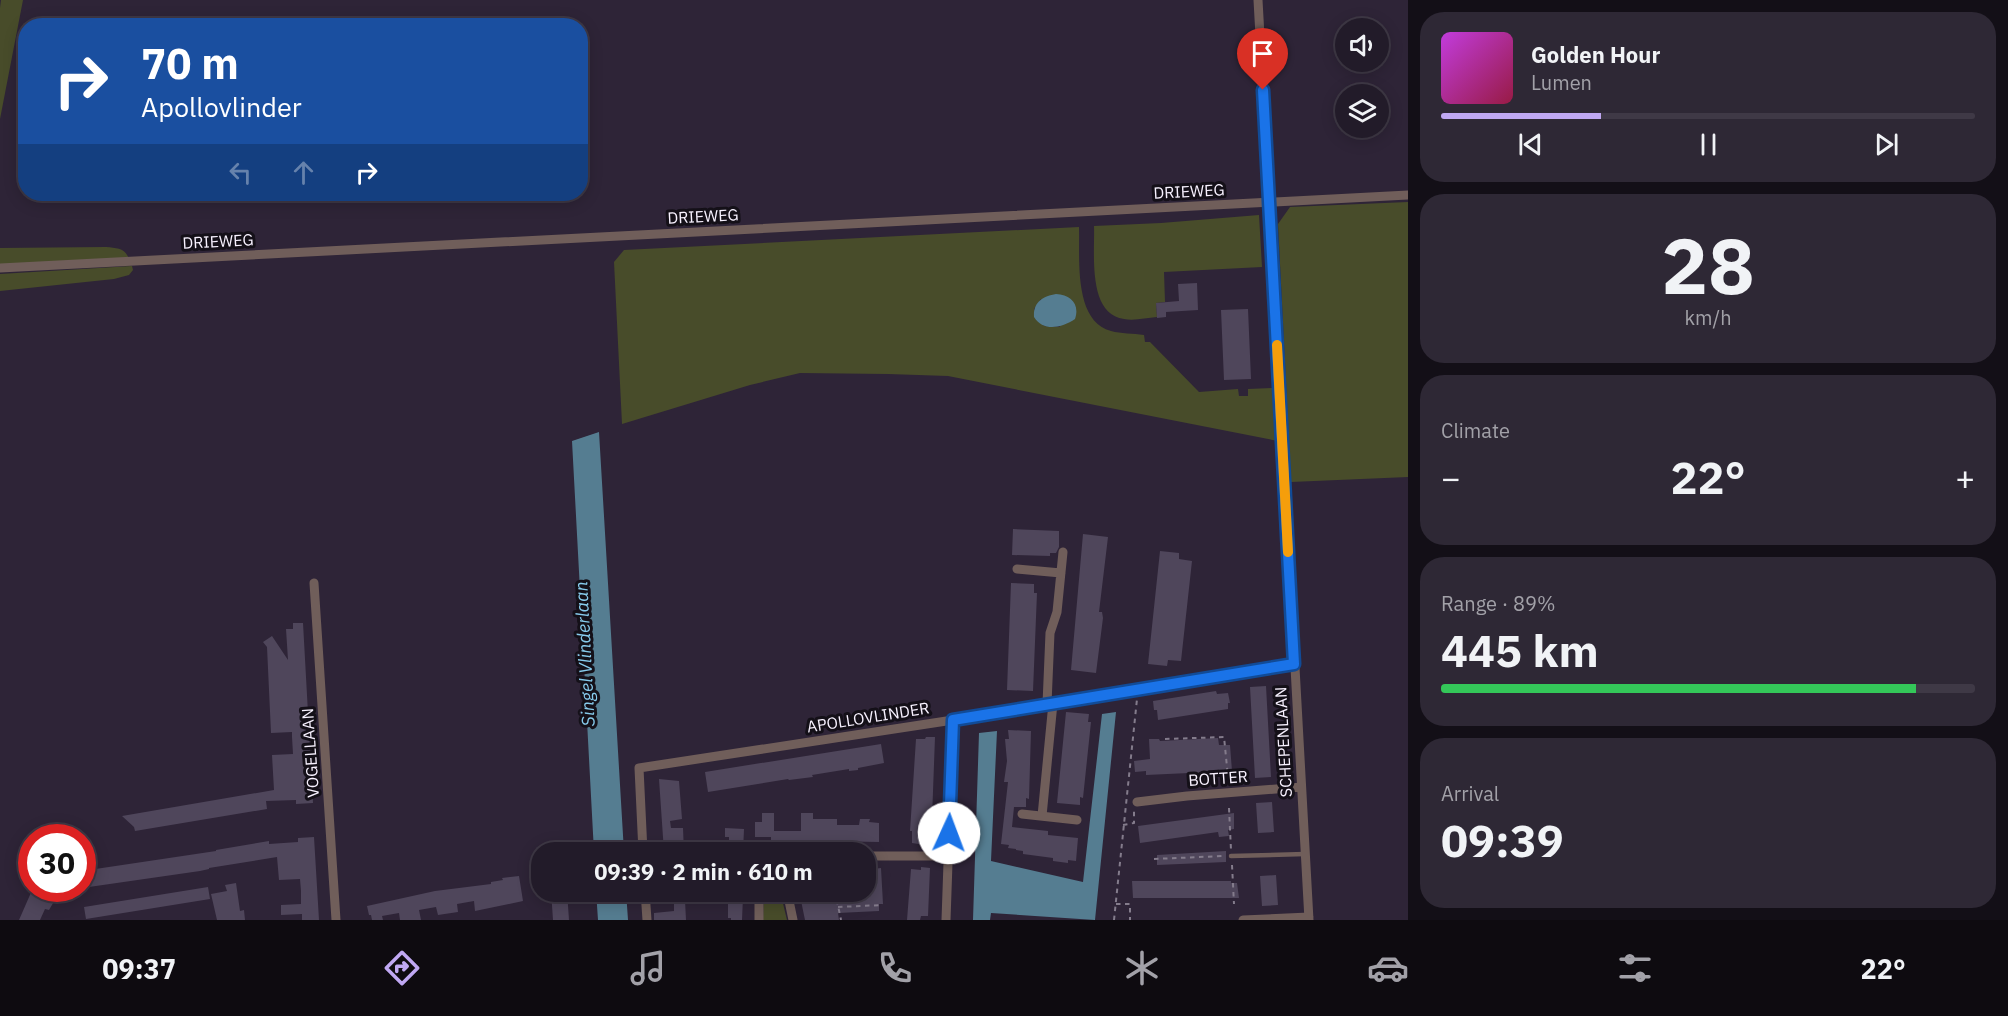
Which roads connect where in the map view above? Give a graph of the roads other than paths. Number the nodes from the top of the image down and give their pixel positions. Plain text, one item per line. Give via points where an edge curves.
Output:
1 (1258, 0) edge
2 (1408, 195) edge
3 (1269, 202) junction
4 (0, 268) edge
5 (1063, 552) dead end
6 (1017, 570) dead end
7 (1061, 573) junction
8 (314, 583) dead end
9 (1294, 664) junction
10 (1050, 703) junction
11 (953, 720) junction
12 (1301, 787) junction
13 (1137, 802) road end
14 (1022, 814) dead end
15 (1042, 816) junction
16 (1077, 820) dead end
17 (643, 842) edge
18 (1305, 854) junction
19 (876, 856) edge
20 (948, 856) junction
21 (1231, 856) road end
22 (646, 902) edge
23 (759, 902) edge
24 (789, 902) edge
25 (1309, 918) edge
26 (336, 920) edge
27 (647, 920) edge
28 (759, 920) edge
29 (793, 920) edge
30 (946, 920) edge
31 (1243, 920) edge

1 - 3 street, SCHEPENLAAN
2 - 3 street, DRIEWEG
3 - 4 street, DRIEWEG
3 - 9 street, SCHEPENLAAN
5 - 7 street
6 - 7 street
7 - 10 street via 1057,612 1050,633
8 - 26 street, VOGELLAAN
9 - 10 street, APOLLOVLINDER
9 - 12 street, SCHEPENLAAN
10 - 11 street, APOLLOVLINDER
10 - 15 street
11 - 17 street, APOLLOVLINDER via 639,768
11 - 20 street
12 - 13 street, BOTTER
12 - 18 street, SCHEPENLAAN
14 - 15 street
15 - 16 street
18 - 21 lane
18 - 25 street, SCHEPENLAAN
19 - 20 street
20 - 30 street
22 - 27 street
23 - 28 street
24 - 29 street
25 - 31 street

